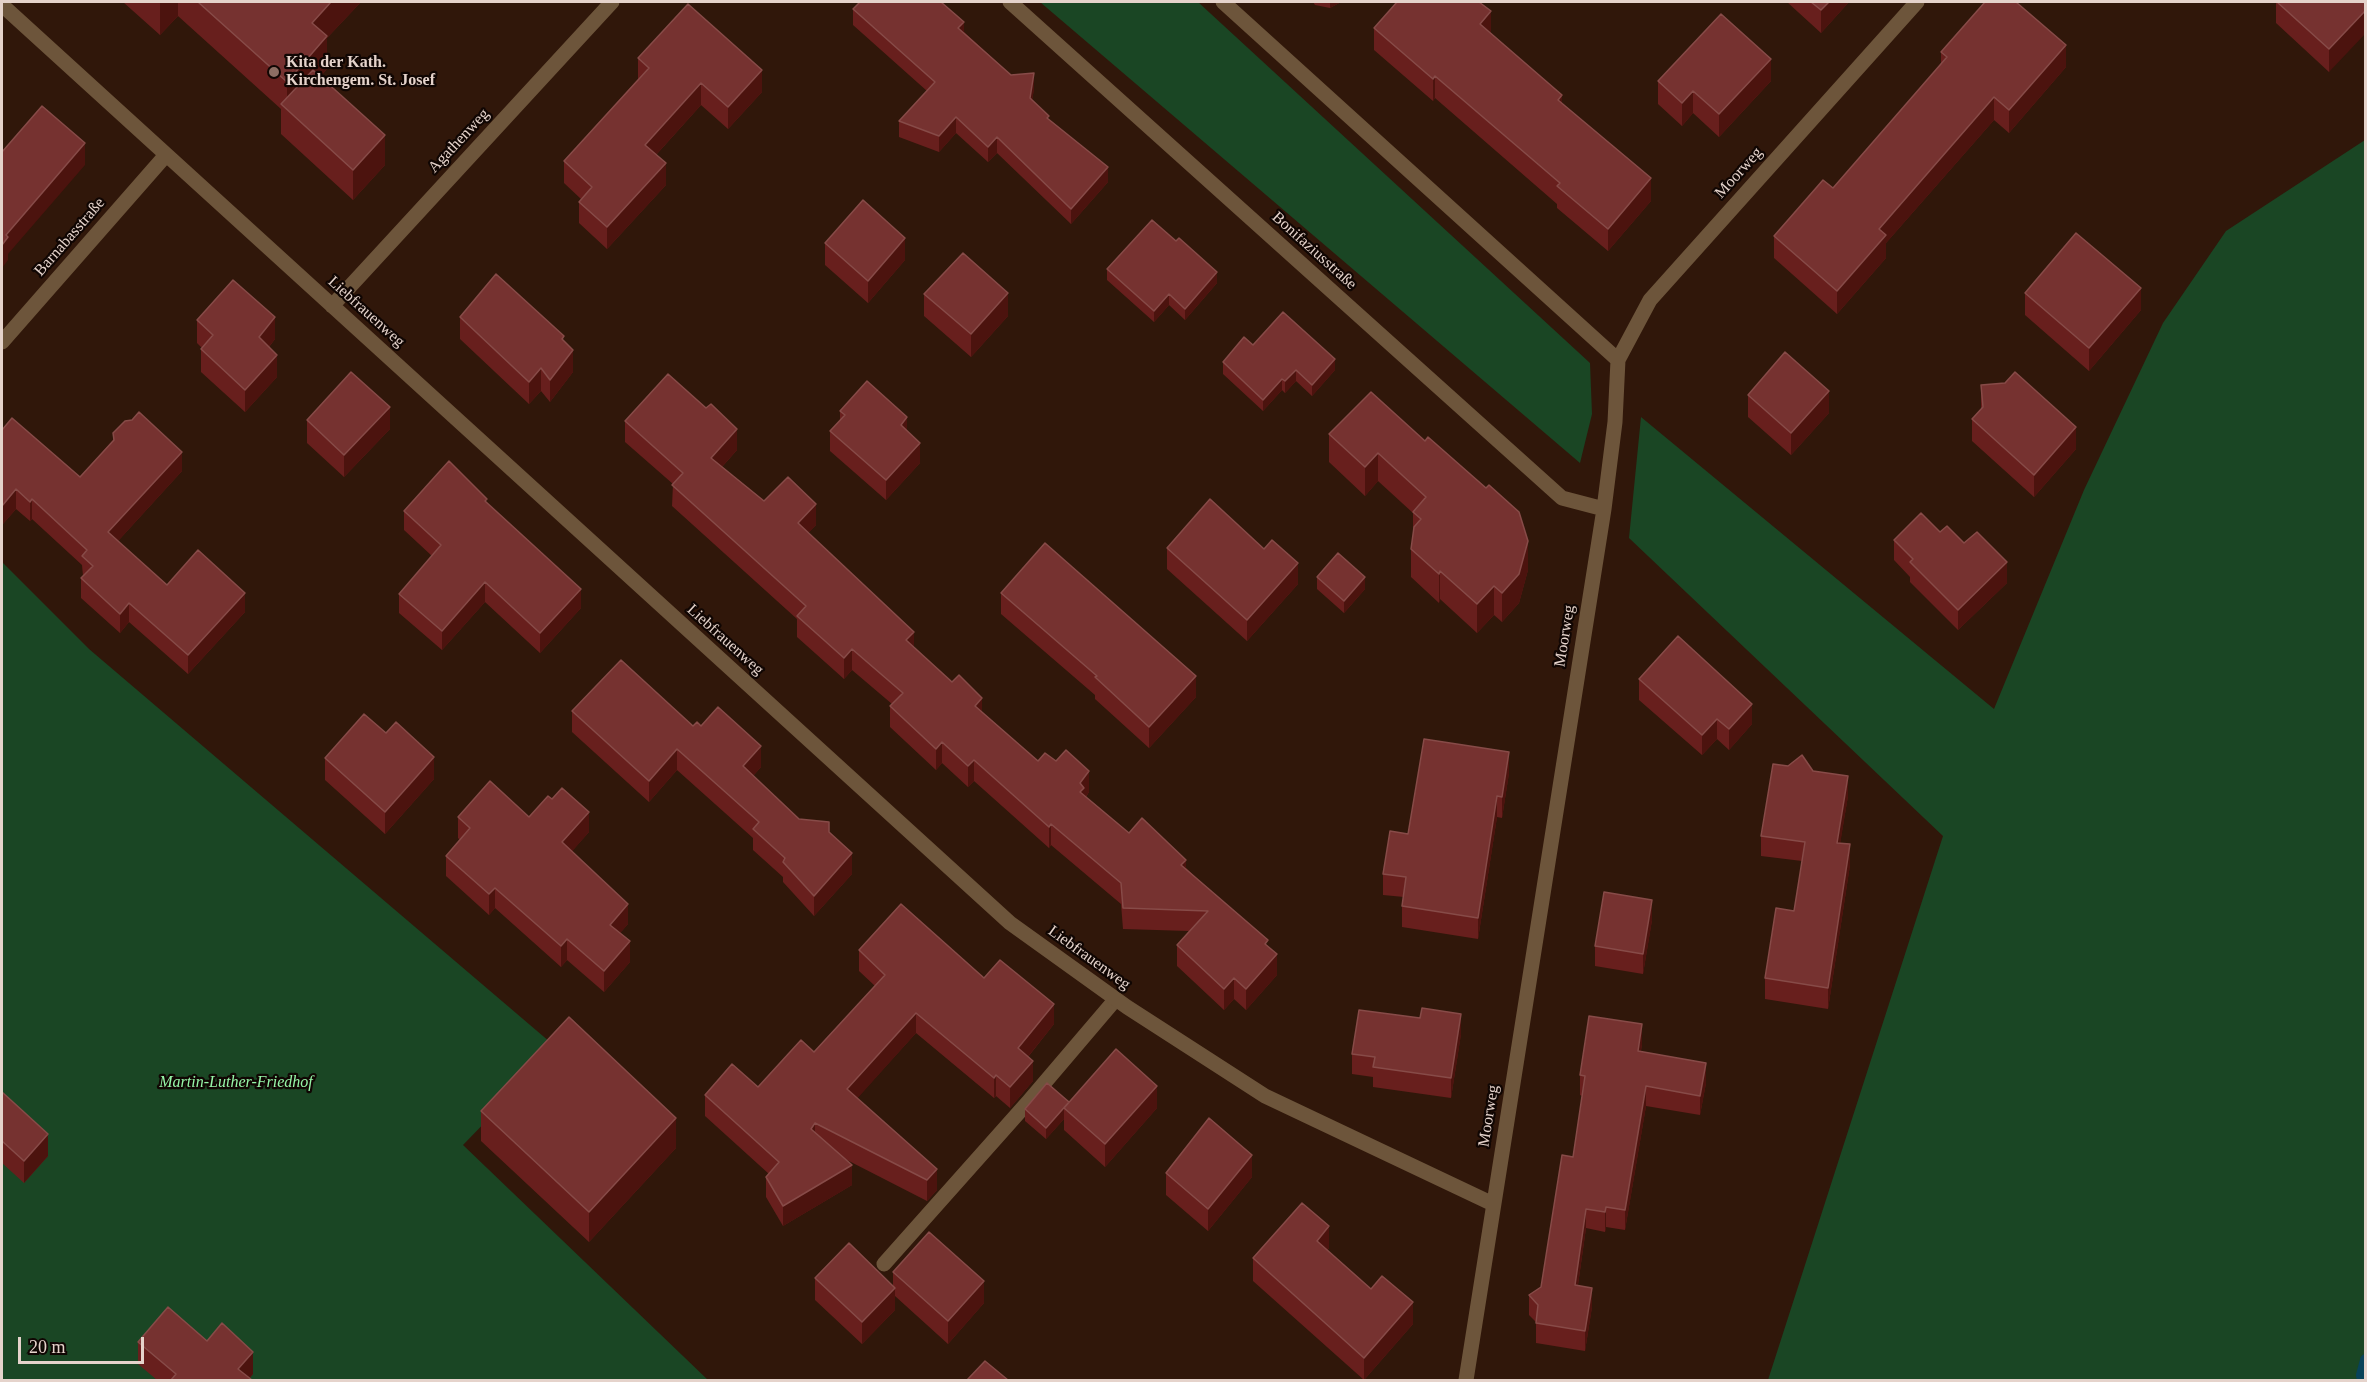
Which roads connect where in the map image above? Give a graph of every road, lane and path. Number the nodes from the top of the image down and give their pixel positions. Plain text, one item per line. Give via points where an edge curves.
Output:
1 (612, 2) edge
2 (1010, 2) edge
3 (1223, 2) edge
4 (1917, 2) edge
5 (8, 6) edge
6 (166, 155) junction
7 (332, 306) junction
8 (2, 342) edge
9 (1618, 360) junction
10 (1604, 509) junction
11 (1115, 999) junction
12 (1493, 1204) junction
13 (884, 1264) dead end
14 (1466, 1380) edge

1 - 7 street, Agathenweg
2 - 10 street, Bonifaziusstraße via 1562,498
3 - 9 street
4 - 9 street, Moorweg via 1650,300
5 - 6 street, Liebfrauenweg
6 - 7 street, Liebfrauenweg
6 - 8 street, Barnabasstraße
7 - 11 street, Liebfrauenweg via 1010,923
9 - 10 street, Moorweg
10 - 12 street, Moorweg
11 - 12 street, Liebfrauenweg via 1265,1096
11 - 13 street
12 - 14 street, Moorweg

